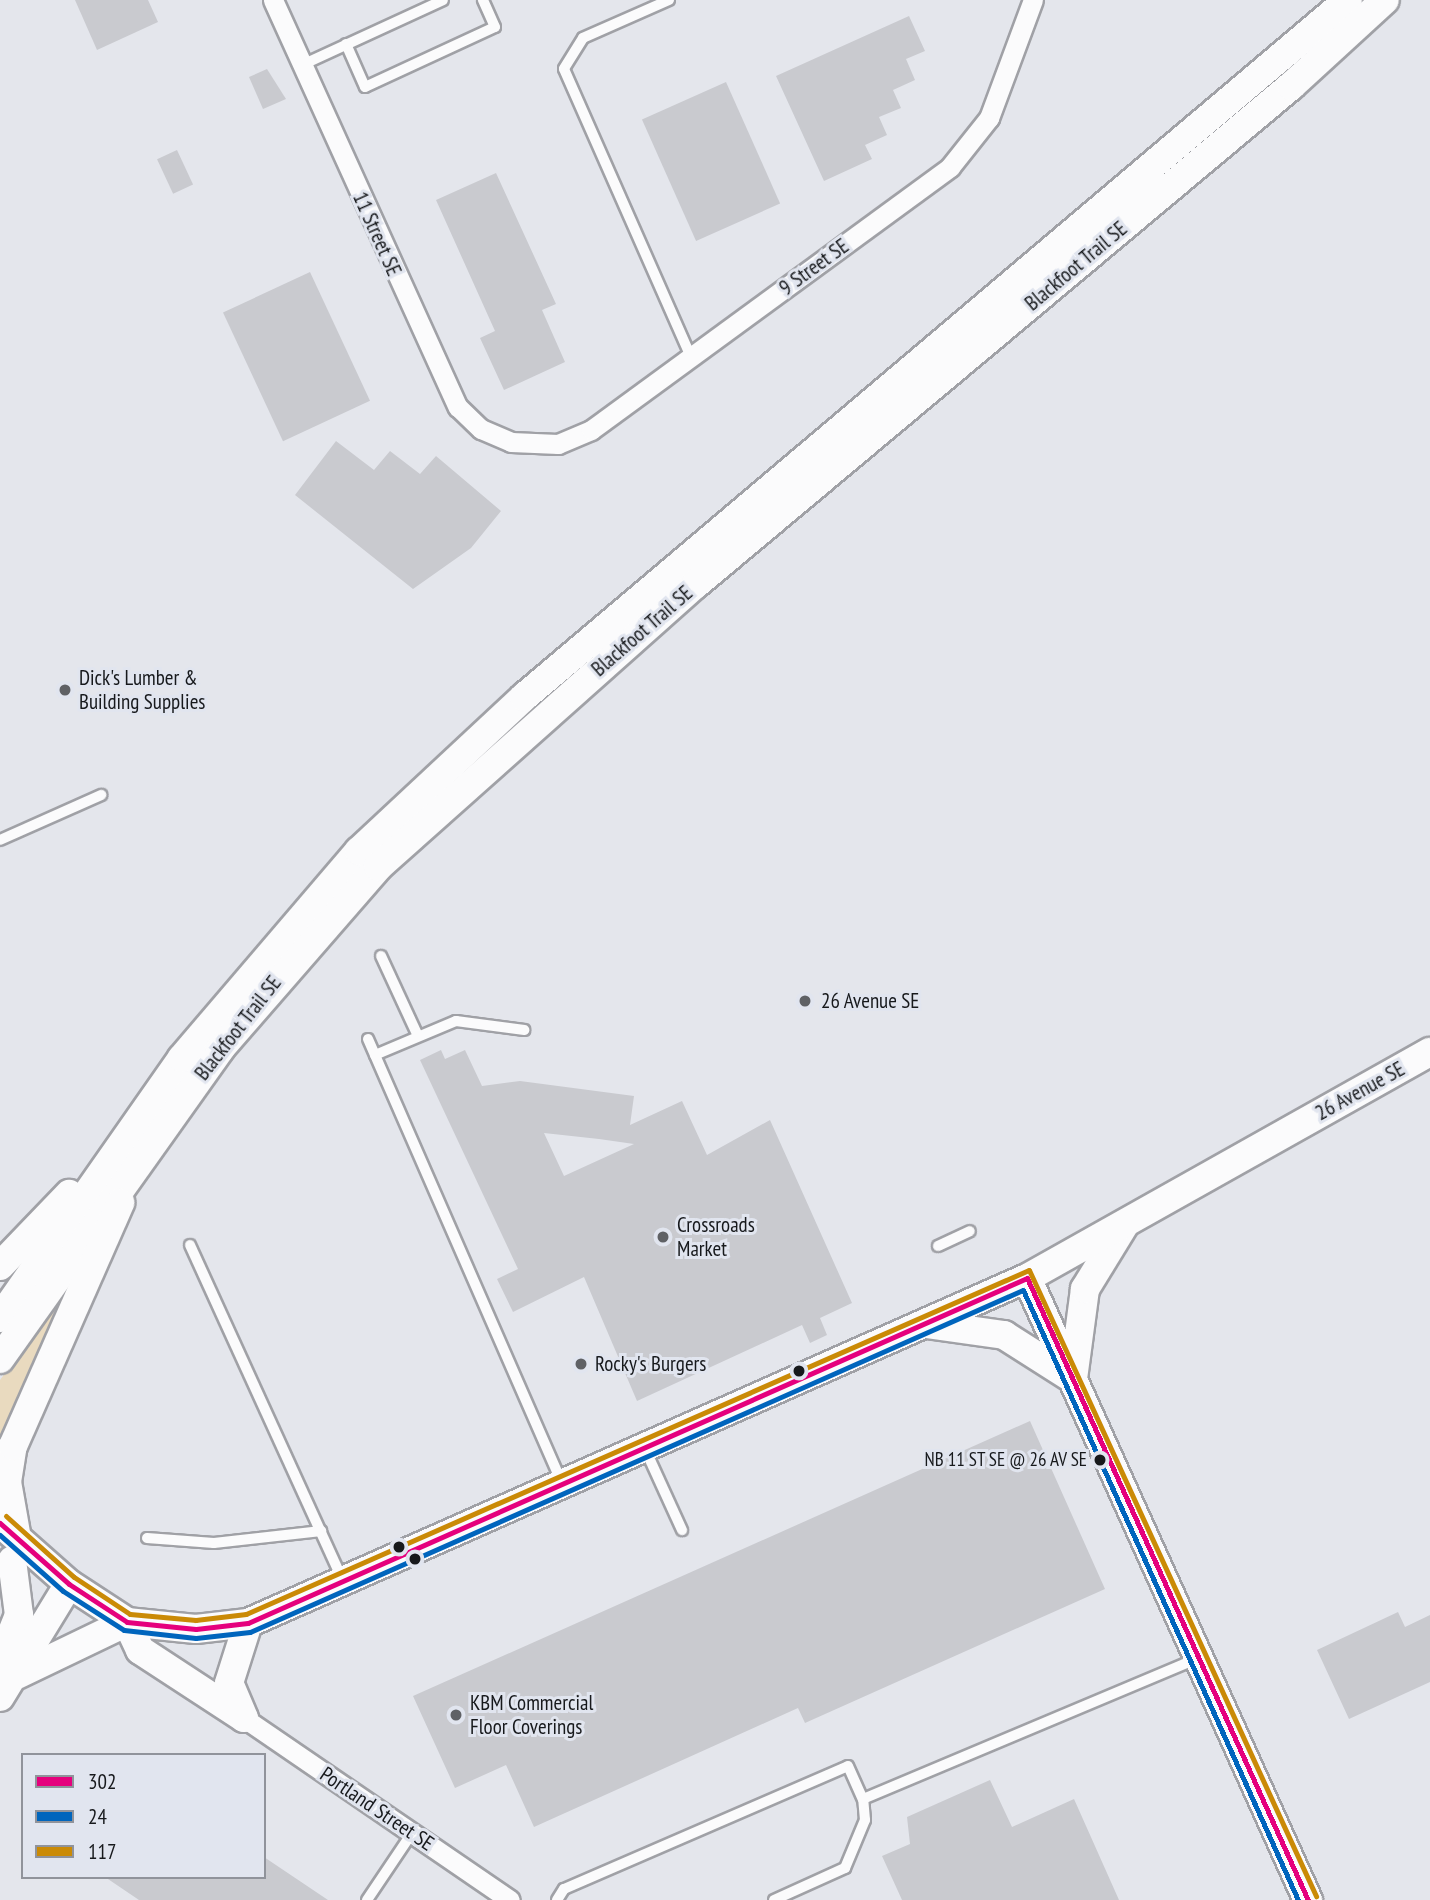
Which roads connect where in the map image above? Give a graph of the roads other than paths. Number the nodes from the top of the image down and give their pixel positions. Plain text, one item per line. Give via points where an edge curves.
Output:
1 (273, 0) edge
2 (443, 0) edge
3 (483, 0) edge
4 (669, 0) edge
5 (1033, 0) edge
6 (1348, 0) edge
7 (1385, 0) edge
8 (346, 44) junction
9 (301, 65) junction
10 (691, 358) junction
11 (511, 442) joint
12 (101, 795) dead end
13 (0, 840) edge
14 (380, 956) dead end
15 (524, 1030) dead end
16 (418, 1036) junction
17 (368, 1040) dead end
18 (1430, 1052) edge
19 (375, 1055) junction
20 (121, 1164) junction
21 (1124, 1225) junction
22 (970, 1230) dead end
23 (190, 1245) dead end
24 (938, 1246) dead end
25 (0, 1266) edge
26 (1027, 1278) junction
27 (0, 1318) edge
28 (926, 1324) junction
29 (0, 1359) edge
30 (1073, 1379) junction
31 (645, 1448) junction
32 (563, 1484) junction
33 (682, 1530) dead end
34 (321, 1531) junction
35 (147, 1538) dead end
36 (7, 1542) edge
37 (344, 1582) junction
38 (69, 1584) junction
39 (127, 1622) junction
40 (248, 1623) junction
41 (1199, 1658) junction
42 (5, 1679) edge
43 (244, 1718) junction
44 (863, 1799) junction
45 (412, 1833) junction
46 (367, 1900) edge
47 (510, 1900) edge
48 (557, 1900) edge
49 (774, 1900) edge
50 (1308, 1900) edge

1 - 9 street, 11 Street SE
2 - 8 lane
3 - 8 lane via 495,27 365,87
4 - 10 lane via 583,38 564,69
5 - 10 street, 9 Street SE via 998,101 962,156
6 - 20 main road, Blackfoot Trail SE via 524,697 359,851 190,1048
7 - 20 main road, Blackfoot Trail SE via 1280,95 676,602 378,867 278,977
8 - 9 lane
9 - 11 street, 11 Street SE via 443,382 481,429
10 - 11 street, 9 Street SE via 591,430 558,444
12 - 13 lane
14 - 16 lane
15 - 16 lane via 456,1021
16 - 19 lane
17 - 19 lane
18 - 21 main road, 26 Avenue SE
19 - 32 lane
20 - 25 main road
20 - 27 main road, Blackfoot Trail SE
20 - 29 main road, Blackfoot Trail SE
20 - 36 main road via 114,1223 13,1446 7,1482
21 - 26 main road, 26 Avenue SE
21 - 30 main road via 1085,1289
22 - 24 lane
23 - 34 lane
26 - 28 main road, 26 Avenue SE
26 - 30 main road
28 - 30 main road via 1004,1335
28 - 31 main road, 26 Avenue SE
30 - 41 main road
31 - 32 main road, 26 Avenue SE
31 - 33 lane
32 - 37 main road, 26 Avenue SE
34 - 35 lane via 214,1543
34 - 37 lane
36 - 38 main road, 26 Avenue SE
36 - 42 main road via 19,1615
37 - 40 main road, 26 Avenue SE
38 - 39 main road, 26 Avenue SE
38 - 42 main road
39 - 40 main road, 26 Avenue SE via 196,1629
39 - 42 main road
39 - 43 main road via 139,1650
40 - 43 main road via 229,1683
41 - 44 lane
41 - 50 main road
43 - 45 street, Portland Street SE
44 - 48 lane via 848,1766 564,1889
44 - 49 lane via 865,1820 845,1868
45 - 46 lane
45 - 47 street, Portland Street SE

